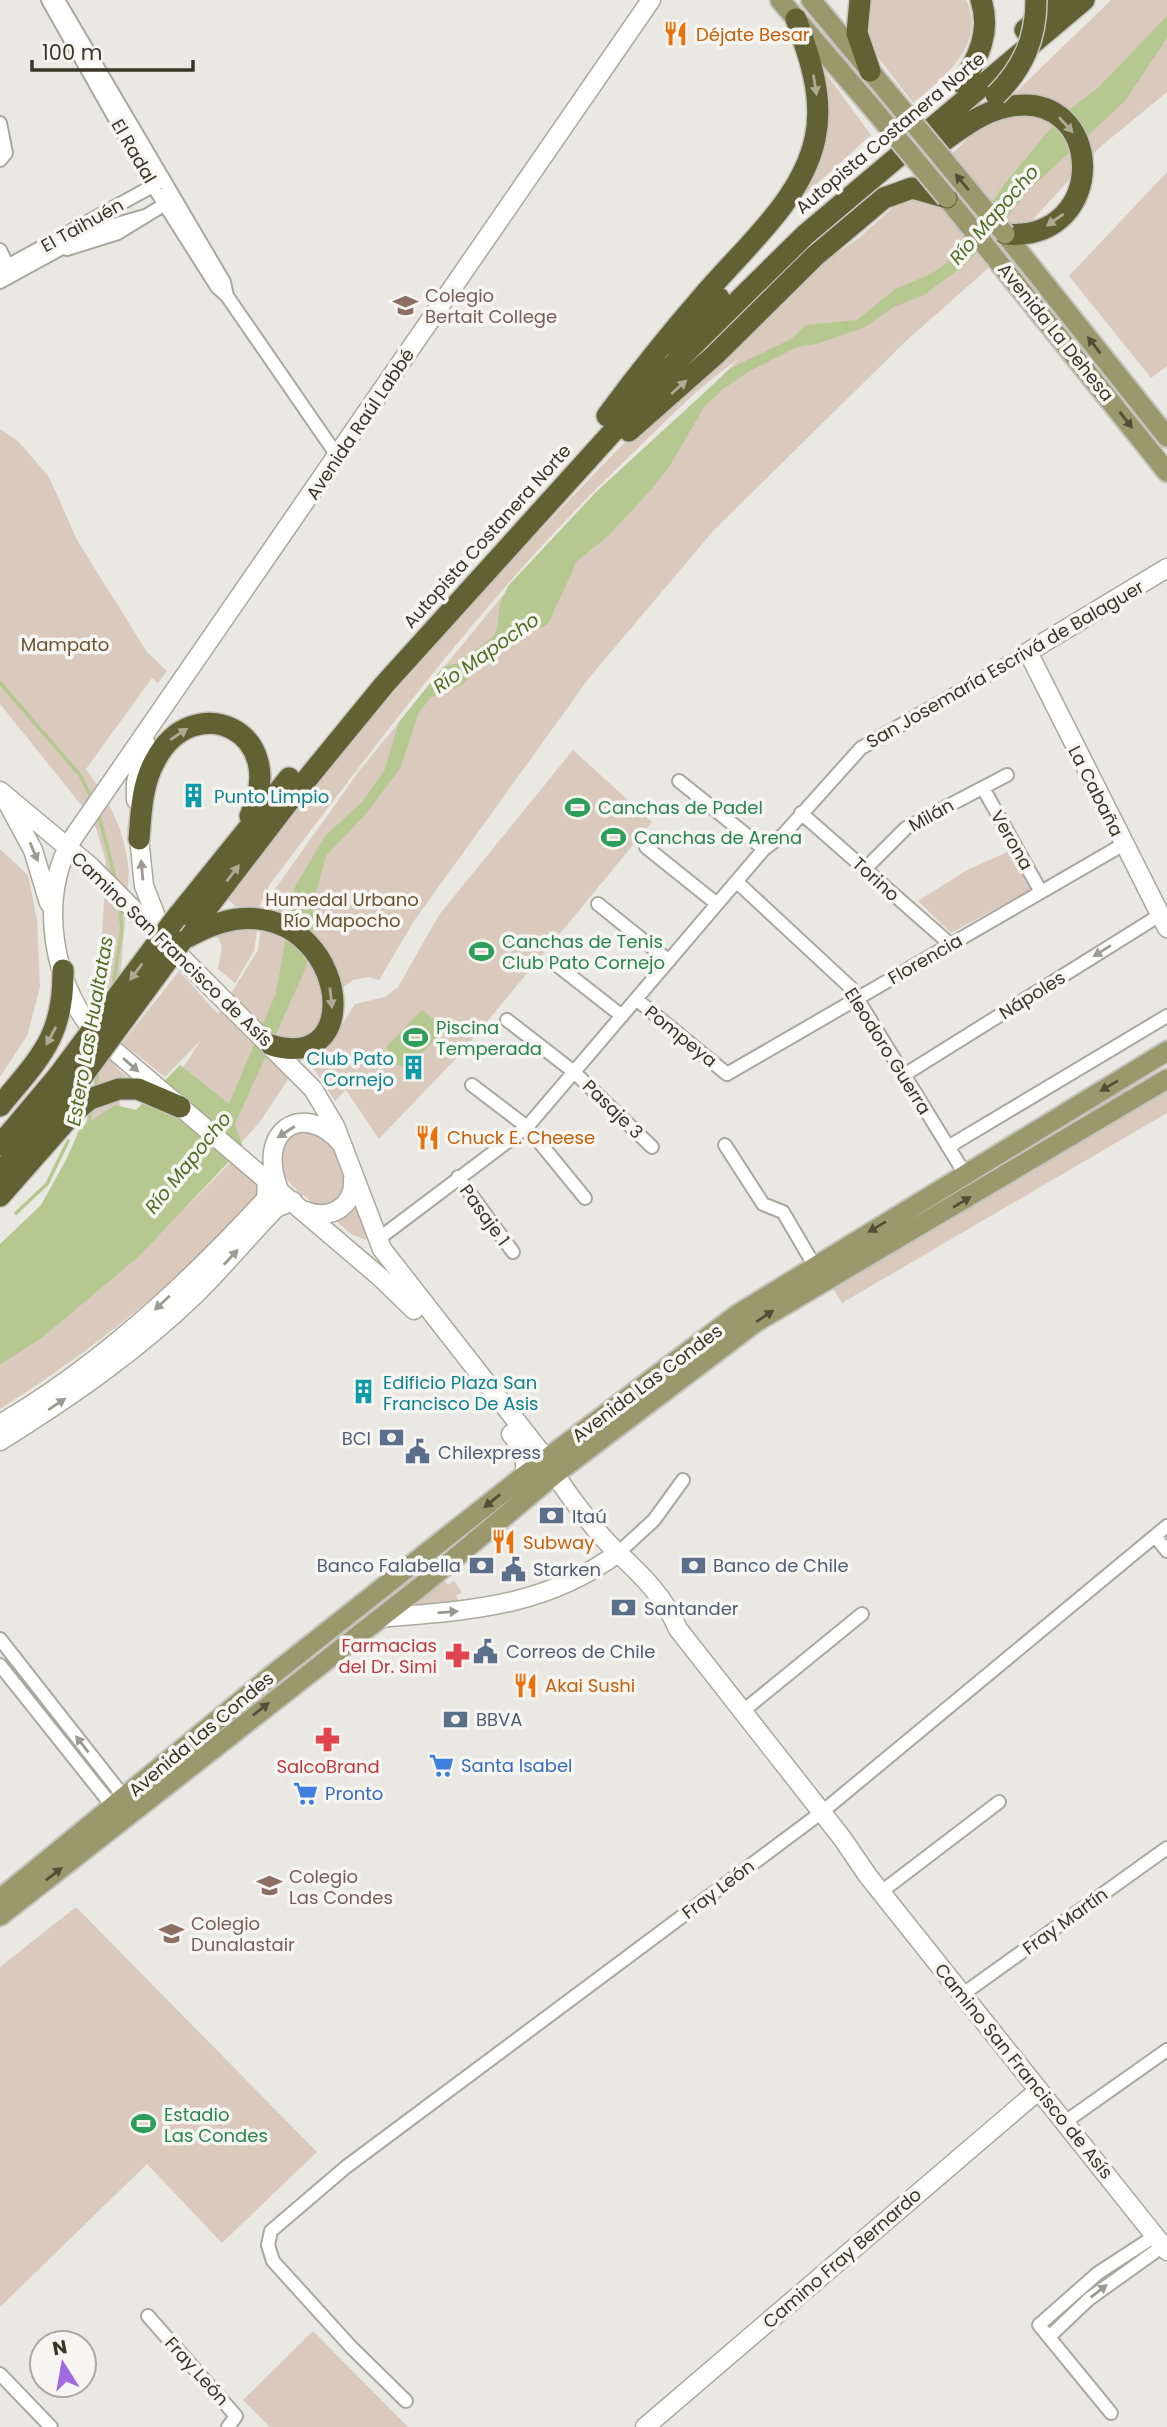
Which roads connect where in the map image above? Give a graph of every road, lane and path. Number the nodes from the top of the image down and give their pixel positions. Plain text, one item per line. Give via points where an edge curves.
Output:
1 (48, 0) edge
2 (58, 0) edge
3 (651, 0) edge
4 (780, 0) edge
5 (811, 0) edge
6 (860, 0) edge
7 (981, 0) edge
8 (1036, 0) edge
9 (1061, 0) edge
10 (1084, 0) edge
11 (796, 19) junction
12 (870, 71) junction
13 (962, 83) junction
14 (1000, 101) junction
15 (0, 123) edge
16 (0, 160) edge
17 (158, 183) junction
18 (947, 198) junction
19 (169, 202) junction
20 (1005, 234) junction
21 (805, 235) junction
22 (0, 250) edge
23 (7, 270) edge
24 (0, 282) edge
25 (607, 416) junction
26 (1167, 437) edge
27 (338, 457) junction
28 (1167, 472) edge
29 (554, 496) junction
30 (1167, 568) edge
31 (1028, 652) junction
32 (148, 732) junction
33 (1007, 775) dead end
34 (679, 780) dead end
35 (983, 788) junction
36 (0, 792) edge
37 (802, 813) junction
38 (80, 822) junction
39 (44, 827) junction
40 (139, 839) junction
41 (238, 839) junction
42 (1124, 844) junction
43 (67, 847) junction
44 (646, 847) dead end
45 (764, 849) junction
46 (865, 869) junction
47 (737, 882) junction
48 (1041, 892) junction
49 (598, 904) dead end
50 (717, 904) junction
51 (53, 920) junction
52 (1164, 921) edge
53 (179, 933) junction
54 (950, 944) junction
55 (669, 961) junction
56 (553, 962) dead end
57 (63, 970) junction
58 (857, 997) junction
59 (636, 999) junction
60 (622, 1016) junction
61 (1167, 1016) edge
62 (508, 1020) dead end
63 (271, 1045) junction
64 (1167, 1051) edge
65 (574, 1072) junction
66 (727, 1074) joint
67 (904, 1075) junction
68 (1167, 1079) edge
69 (65, 1082) junction
70 (472, 1085) dead end
71 (0, 1105) edge
72 (180, 1107) junction
73 (527, 1127) junction
74 (725, 1144) dead end
75 (0, 1145) edge
76 (344, 1146) junction
77 (652, 1147) dead end
78 (948, 1147) junction
79 (0, 1173) edge
80 (965, 1174) junction
81 (352, 1177) junction
82 (458, 1177) junction
83 (935, 1192) junction
84 (0, 1196) edge
85 (286, 1196) junction
86 (585, 1198) dead end
87 (928, 1222) junction
88 (377, 1240) junction
89 (344, 1244) junction
90 (513, 1252) dead end
91 (814, 1265) junction
92 (0, 1424) edge
93 (0, 1441) edge
94 (550, 1467) junction
95 (525, 1475) junction
96 (682, 1480) dead end
97 (1167, 1526) edge
98 (1155, 1536) junction
99 (1167, 1550) edge
100 (618, 1553) junction
101 (862, 1614) dead end
102 (380, 1618) junction
103 (0, 1639) edge
104 (308, 1647) junction
105 (0, 1665) edge
106 (303, 1676) junction
107 (743, 1711) junction
108 (59, 1714) junction
109 (47, 1725) junction
110 (119, 1802) junction
111 (999, 1802) dead end
112 (822, 1812) junction
113 (1167, 1848) edge
114 (881, 1892) junction
115 (0, 1899) edge
116 (0, 1916) edge
117 (963, 1994) junction
118 (1167, 2050) edge
119 (1039, 2090) junction
120 (1065, 2122) junction
121 (1164, 2241) edge
122 (148, 2316) dead end
123 (1049, 2337) junction
124 (0, 2374) edge
125 (406, 2401) dead end
126 (1111, 2413) dead end
127 (51, 2427) edge
128 (228, 2427) edge
129 (645, 2427) edge

1 - 17 street, El Radal
2 - 17 street, El Radal
3 - 27 main road, Avenida Raúl Labbé
4 - 11 main road, Avenida La Dehesa
5 - 12 main road, Avenida La Dehesa
6 - 12 highway via 857,33
7 - 13 highway via 984,37
8 - 14 highway, bridge via 1027,53
9 - 13 highway, Autopista Costanera Norte
10 - 21 highway, Autopista Costanera Norte
11 - 18 main road, Avenida La Dehesa, bridge
11 -> 25 highway via 812,67 818,107 815,137 803,173
20 -> 12 main road, Avenida La Dehesa, bridge
13 - 25 highway, Autopista Costanera Norte via 769,250
14 -> 20 highway via 1042,108 1059,116 1072,130 1083,163 1083,180 1075,201 1051,224 1029,233
14 - 21 highway
15 - 16 street via 6,153
17 - 19 street, El Radal
17 - 23 street, El Taihuén
18 -> 28 main road, Avenida La Dehesa
29 -> 18 highway via 884,198 898,190 918,188
19 - 23 street, El Taihuén via 98,242
19 - 27 street, El Radal via 217,287
26 -> 20 main road, Avenida La Dehesa
21 - 29 highway, Autopista Costanera Norte via 675,363
22 - 23 street
23 - 24 street, El Taihuén
25 - 41 highway, Autopista Costanera Norte via 379,671
27 - 32 main road, Avenida Raúl Labbé
53 -> 29 highway, Autopista Costanera Norte via 360,713
30 - 31 main road, San Josemaría Escrivá de Balaguer
31 - 37 street, San Josemaría Escrivá de Balaguer via 861,748
31 - 42 main road, La Cabaña
32 - 38 main road, Avenida Raúl Labbé
32 - 40 main road via 136,783
33 - 35 street, Milán
34 - 45 street
35 - 46 street, Milán via 906,828
35 - 48 street, Verona
36 - 39 main road
36 -> 51 main road via 33,850
37 - 45 street, San Josemaría Escrivá de Balaguer
37 - 46 street, Torino
38 - 39 main road
38 - 43 main road, Avenida Raúl Labbé
39 - 43 main road
40 -> 41 highway via 146,783 159,754 180,732 211,724 243,736 260,764 260,791
53 -> 40 main road via 146,894
41 - 53 highway, Autopista Costanera Norte
42 - 48 street, Florencia
42 - 52 main road, La Cabaña
43 - 51 main road, Camino San Francisco de Asís via 56,878
43 - 53 main road, Camino San Francisco de Asís via 146,921
44 - 50 street
45 - 47 street, San Josemaría Escrivá de Balaguer
46 - 54 street, Torino
47 - 50 street, San Josemaría Escrivá de Balaguer
47 - 58 street, Eleodoro Guerra
48 - 54 street, Florencia
49 - 55 street
50 - 55 street, San Josemaría Escrivá de Balaguer
51 - 57 main road, Camino San Francisco de Asís
52 -> 67 street, Nápoles
53 - 63 main road, Camino San Francisco de Asís via 218,992
53 -> 63 highway via 246,916 279,923 307,943 329,981 330,1024 322,1040 309,1048
53 - 69 highway, Autopista Costanera Norte, bridge
54 - 58 street, Florencia
55 - 59 street, San Josemaría Escrivá de Balaguer
56 - 60 street
57 -> 71 highway via 63,1004 52,1035
57 -> 72 main road, Camino San Francisco de Asís, bridge via 72,1002 84,1020
58 - 66 street, Florencia
58 - 67 street, Eleodoro Guerra
59 - 60 street, San Josemaría Escrivá de Balaguer
59 - 66 street, Pompeya
60 - 65 street, San Josemaría Escrivá de Balaguer
61 - 78 street
62 - 65 street, Pasaje 3
63 - 76 main road, Camino San Francisco de Asís via 325,1107
64 -> 80 main road, Avenida Las Condes
65 - 73 street, San Josemaría Escrivá de Balaguer
65 - 77 street, Pasaje 3
67 - 78 street, Eleodoro Guerra
87 -> 68 main road, Avenida Las Condes
69 - 75 highway, Autopista Costanera Norte
69 - 79 highway, Autopista Costanera Norte
70 - 73 street
72 - 84 highway via 148,1092 119,1089 90,1099
72 - 85 main road, Camino San Francisco de Asís
73 - 82 street, San Josemaría Escrivá de Balaguer
73 - 86 street
74 - 91 street via 763,1204 783,1212
76 - 81 main road, Camino San Francisco de Asís
76 -> 85 main road via 320,1127 305,1124 284,1130 271,1153
78 - 80 street, Eleodoro Guerra
80 - 83 main road, Avenida Las Condes
81 - 85 main road via 351,1194 342,1208 327,1215
81 - 88 main road, Camino San Francisco de Asís
82 - 88 street, San Josemaría Escrivá de Balaguer
82 - 90 street, Pasaje 1
83 - 87 main road via 925,1205
83 -> 91 main road, Avenida Las Condes
85 - 89 main road, Camino San Francisco de Asís
85 -> 92 main road via 266,1199 165,1300 79,1371
93 -> 85 main road via 142,1341 196,1294
94 -> 87 main road, Avenida Las Condes via 755,1322
88 - 89 main road via 358,1247
88 - 94 main road, Camino San Francisco de Asís
89 - 95 main road, Camino San Francisco de Asís via 422,1320 522,1447
91 - 94 main road, Avenida Las Condes via 760,1298
94 - 95 main road, Avenida Las Condes
94 - 100 main road, Camino San Francisco de Asís
94 - 102 main road, Avenida Las Condes
95 -> 104 main road, Avenida Las Condes
96 - 100 street via 654,1520
97 - 98 street, Fray León
98 - 99 street
98 - 112 street, Fray León
102 -> 100 main road via 523,1601 569,1584
100 - 107 main road, Camino San Francisco de Asís via 627,1574 661,1617 678,1629
101 - 107 street
102 - 106 main road, Avenida Las Condes
103 - 108 street
104 - 106 main road via 301,1664
104 - 110 main road, Avenida Las Condes
105 - 109 street
116 -> 106 main road, Avenida Las Condes
107 - 112 main road, Camino San Francisco de Asís
108 - 109 street
110 -> 108 street
109 - 110 street
110 - 115 main road, Avenida Las Condes
111 - 114 street
112 - 114 main road, Camino San Francisco de Asís
112 - 125 street, Fray León via 346,2167 271,2231 268,2245 273,2261
113 - 117 street, Fray Martín
114 - 117 main road, Camino San Francisco de Asís
117 - 119 main road, Camino San Francisco de Asís
118 - 120 street
119 - 120 main road, Camino San Francisco de Asís
119 - 129 main road, Camino Fray Bernardo
120 - 121 main road, Camino San Francisco de Asís
123 -> 121 street via 1089,2299
121 - 123 street via 1098,2273 1039,2325
122 - 128 street, Fray León via 236,2416
123 - 126 street
124 - 127 street

